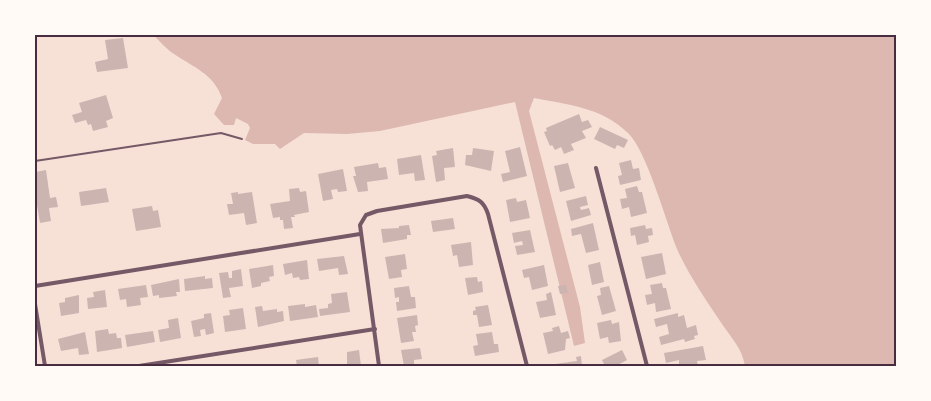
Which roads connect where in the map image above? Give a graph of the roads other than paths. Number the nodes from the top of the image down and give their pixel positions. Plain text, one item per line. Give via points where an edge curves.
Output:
1 (242, 139) dead end
2 (35, 161) edge
3 (596, 168) dead end
4 (360, 234) junction
5 (35, 286) edge
6 (35, 304) edge
7 (375, 329) junction
8 (45, 366) edge
9 (139, 366) edge
10 (379, 366) edge
11 (527, 366) edge
12 (647, 366) edge

1 - 2 lane via 221,133
3 - 12 street
4 - 5 street
4 - 7 street
4 - 11 street via 360,225 366,216 377,211 467,196 484,203
6 - 8 street
7 - 9 street
7 - 10 street

